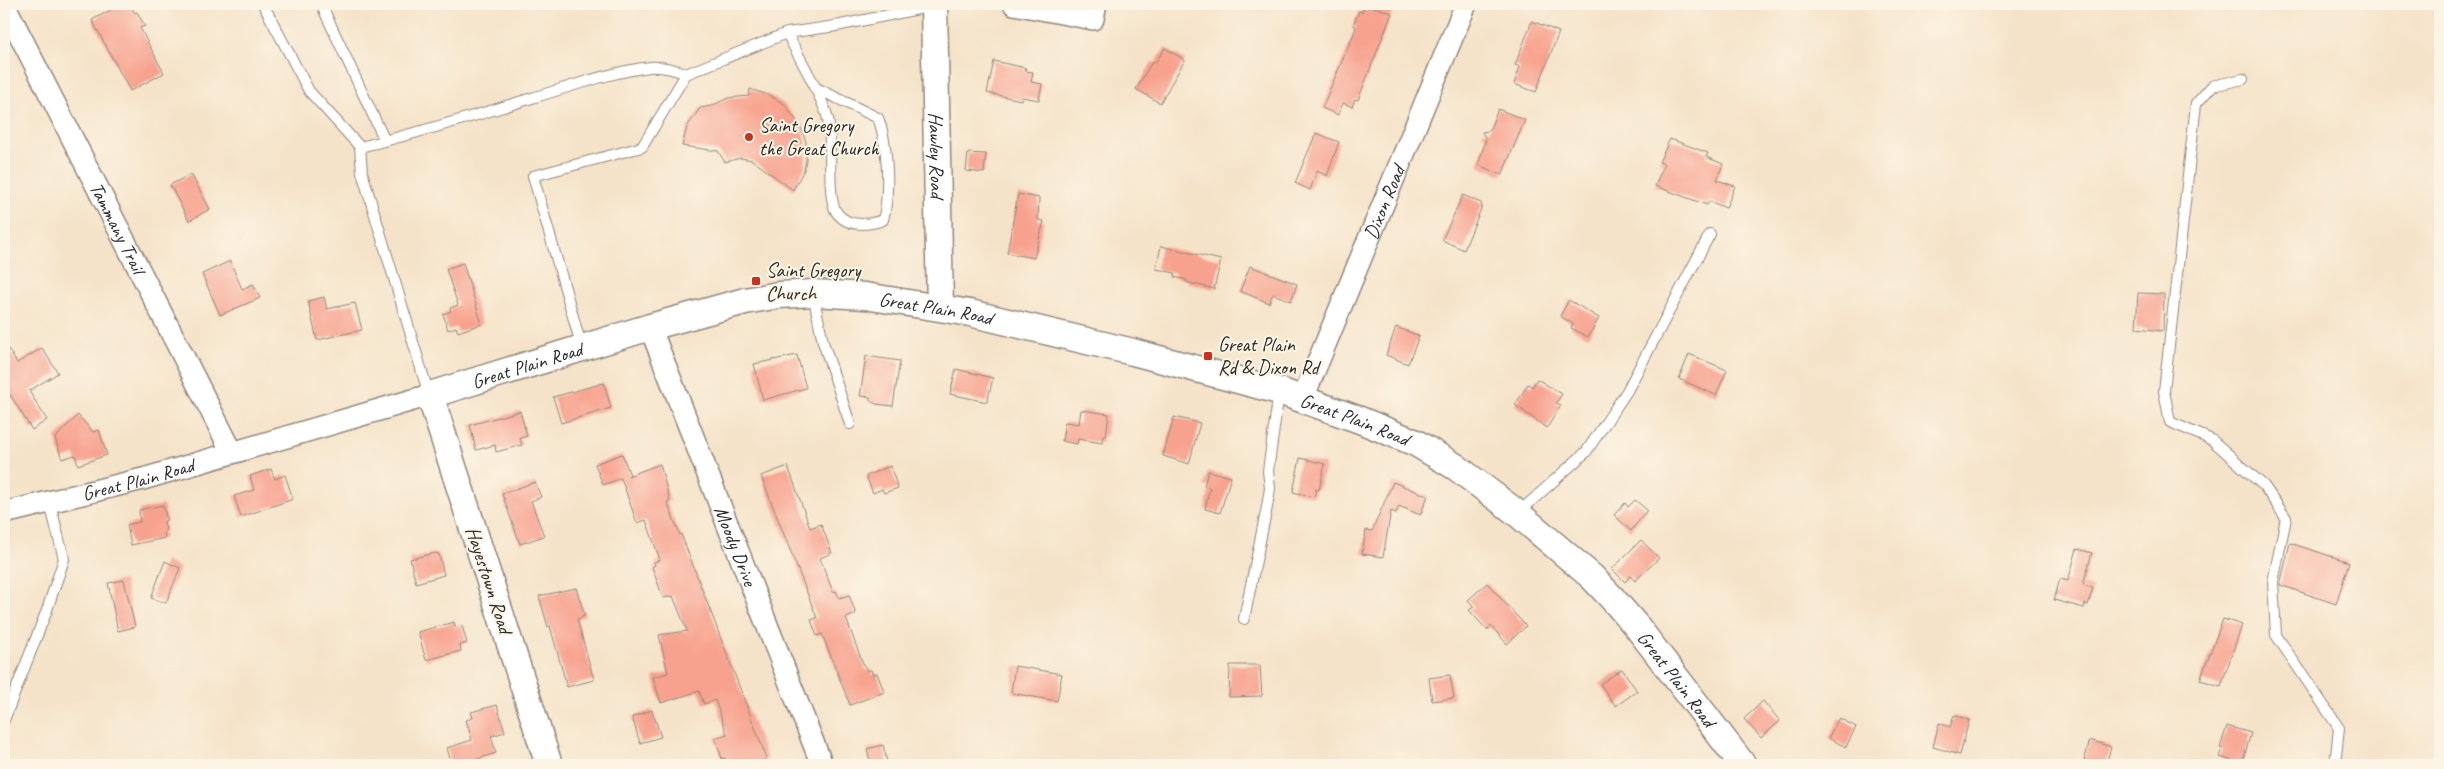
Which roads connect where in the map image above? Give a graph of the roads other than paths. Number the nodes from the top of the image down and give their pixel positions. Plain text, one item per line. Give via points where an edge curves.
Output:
1 (4, 4) edge
2 (263, 4) edge
3 (321, 4) edge
4 (1014, 4) edge
5 (1096, 4) edge
6 (1466, 4) edge
7 (934, 5) edge
8 (787, 33) junction
9 (686, 74) junction
10 (2243, 79) dead end
11 (814, 87) junction
12 (385, 141) junction
13 (360, 147) junction
14 (1710, 234) dead end
15 (813, 293) junction
16 (940, 307) junction
17 (650, 327) junction
18 (582, 350) junction
19 (1291, 395) junction
20 (430, 396) junction
21 (850, 424) dead end
22 (232, 452) junction
23 (50, 504) junction
24 (4, 513) edge
25 (1517, 513) junction
26 (1244, 619) dead end
27 (4, 720) edge
28 (549, 765) edge
29 (822, 765) edge
30 (1743, 765) edge
31 (2335, 765) edge

1 - 22 street, Tammany Trail
2 - 13 lane via 309,91
3 - 12 lane
4 - 5 street via 1092,19
6 - 19 street, Dixon Road
7 - 8 lane
7 - 16 street, Hawley Road
8 - 9 lane
8 - 11 lane
9 - 12 lane via 670,67 630,71
9 - 18 lane via 642,147 533,176
10 - 31 lane via 2212,86 2196,104 2164,391 2170,422 2212,440 2264,486 2286,518 2273,582 2276,635 2339,728
11 - 11 lane via 828,118 831,197 837,213 852,223 866,226 883,220 887,205 882,127 878,118
12 - 13 lane
13 - 20 lane via 362,172
14 - 25 lane via 1627,391 1586,452
15 - 16 street, Great Plain Road via 865,296
15 - 17 street, Great Plain Road via 746,301
15 - 21 lane via 823,342
16 - 19 street, Great Plain Road via 1124,350
17 - 18 street, Great Plain Road
17 - 29 street, Moody Drive
18 - 20 street, Great Plain Road
19 - 25 street, Great Plain Road via 1416,443 1456,466
19 - 26 lane via 1268,471 1268,507
20 - 22 street, Great Plain Road
20 - 28 street, Hayestown Road
22 - 23 street, Great Plain Road
23 - 24 street, Great Plain Road
23 - 27 lane via 64,559
25 - 30 street, Great Plain Road via 1578,564 1612,598

